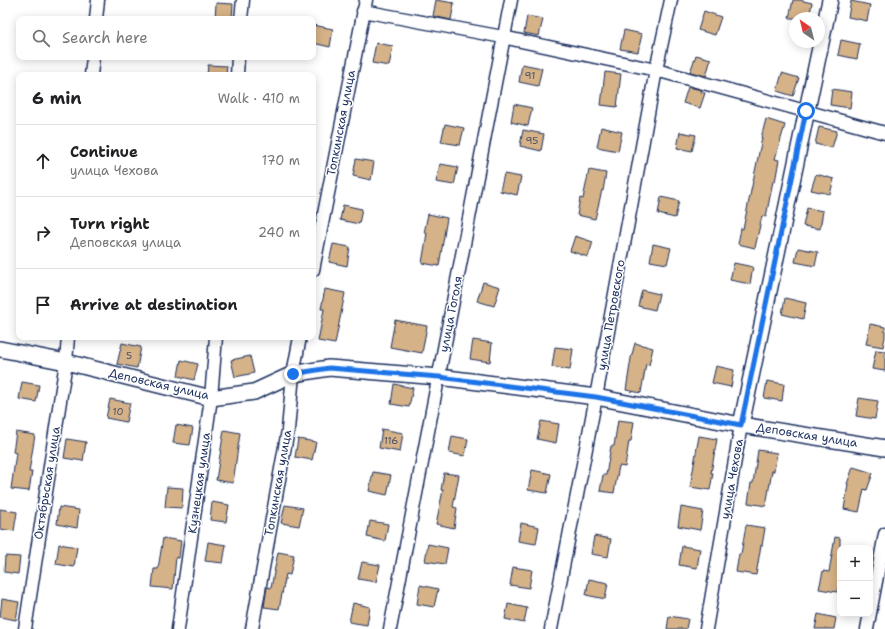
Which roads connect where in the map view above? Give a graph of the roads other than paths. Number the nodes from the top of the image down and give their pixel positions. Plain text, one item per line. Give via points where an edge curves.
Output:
1 (98, 0) edge
2 (243, 0) edge
3 (511, 0) edge
4 (671, 0) edge
5 (830, 0) edge
6 (364, 6) edge
7 (96, 16) edge
8 (241, 16) edge
9 (503, 37) junction
10 (93, 60) edge
11 (238, 60) edge
12 (656, 70) junction
13 (91, 72) edge
14 (237, 72) edge
15 (806, 111) junction
16 (885, 133) edge
17 (316, 254) edge
18 (68, 340) edge
19 (216, 340) edge
20 (299, 340) edge
21 (0, 349) edge
22 (66, 362) junction
23 (293, 374) junction
24 (439, 377) junction
25 (596, 397) junction
26 (211, 398) junction
27 (741, 425) junction
28 (885, 448) edge
29 (885, 534) edge
30 (25, 629) edge
31 (178, 629) edge
32 (252, 629) edge
33 (390, 629) edge
34 (551, 629) edge
35 (706, 629) edge
36 (867, 629) edge

1 - 7 street
2 - 8 street
3 - 9 street, улица Гоголя
4 - 12 street, улица Петровского
5 - 15 street, улица Чехова
6 - 9 street
6 - 17 street, Топкинская улица
9 - 12 street
9 - 24 street, улица Гоголя
10 - 13 street
11 - 14 street
12 - 15 street
12 - 25 street, улица Петровского
15 - 16 street
15 - 27 street, улица Чехова
18 - 22 street, Октябрьская улица
19 - 26 street, Кузнецкая улица
20 - 23 street, Топкинская улица
21 - 22 street, Деповская улица
22 - 26 street, Деповская улица
22 - 30 street, Октябрьская улица
23 - 24 street, Деповская улица via 329,368
23 - 26 street, Деповская улица via 254,392
23 - 32 street, Топкинская улица via 288,430
24 - 25 street, Деповская улица
24 - 33 street, улица Гоголя
25 - 27 street, Деповская улица
25 - 34 street, улица Петровского
26 - 31 street, Кузнецкая улица
27 - 28 street, Деповская улица
27 - 35 street, улица Чехова
29 - 36 street

